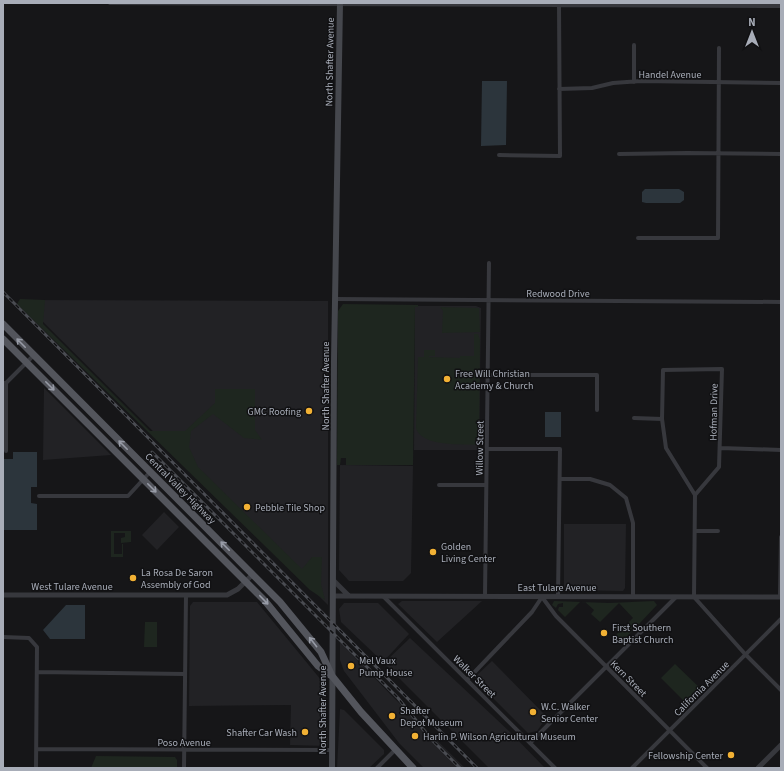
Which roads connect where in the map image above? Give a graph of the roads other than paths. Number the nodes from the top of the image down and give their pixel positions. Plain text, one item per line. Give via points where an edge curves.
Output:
1 (110, 3) edge
2 (340, 4) edge
3 (559, 6) junction
4 (781, 6) edge
5 (634, 45) dead end
6 (719, 48) dead end
7 (634, 82) junction
8 (719, 82) junction
9 (781, 82) edge
10 (559, 89) junction
11 (619, 154) dead end
12 (718, 154) junction
13 (781, 154) edge
14 (499, 155) dead end
15 (638, 238) dead end
16 (489, 263) dead end
17 (335, 300) junction
18 (488, 301) junction
19 (781, 302) edge
20 (3, 324) edge
21 (3, 339) edge
22 (34, 355) junction
23 (26, 362) junction
24 (487, 375) junction
25 (5, 383) edge
26 (597, 410) dead end
27 (634, 418) dead end
28 (662, 419) junction
29 (486, 448) junction
30 (721, 448) junction
31 (781, 450) edge
32 (6, 451) dead end
33 (150, 472) junction
34 (142, 478) junction
35 (560, 479) junction
36 (439, 485) dead end
37 (486, 485) junction
38 (695, 495) junction
39 (39, 496) dead end
40 (695, 531) junction
41 (718, 531) dead end
42 (781, 537) edge
43 (253, 574) junction
44 (333, 580) junction
45 (246, 582) junction
46 (3, 594) edge
47 (186, 595) junction
48 (333, 596) junction
49 (349, 596) junction
50 (383, 596) junction
51 (485, 596) junction
52 (558, 596) junction
53 (542, 597) junction
54 (633, 597) junction
55 (676, 597) junction
56 (694, 597) junction
57 (781, 598) edge
58 (781, 619) edge
59 (3, 637) edge
60 (745, 654) junction
61 (606, 667) junction
62 (37, 672) junction
63 (185, 674) junction
64 (332, 676) junction
65 (467, 680) junction
66 (781, 690) edge
67 (669, 730) junction
68 (530, 743) junction
69 (781, 745) edge
70 (37, 749) junction
71 (184, 750) junction
72 (332, 750) junction
73 (395, 750) junction
74 (36, 768) edge
75 (184, 768) edge
76 (332, 768) edge
77 (377, 768) edge
78 (413, 768) edge
79 (555, 768) edge
80 (632, 768) edge
81 (707, 768) edge
82 (758, 768) edge

1 - 2 street
2 - 3 street
2 - 17 main road, North Shafter Avenue
3 - 4 street
3 - 10 street
5 - 7 street
6 - 8 street
7 - 8 street, Handel Avenue
7 - 10 street, Handel Avenue via 592,88
8 - 9 street, Handel Avenue
8 - 12 street
10 - 14 street via 560,156
11 - 12 street
12 - 13 street
12 - 15 street via 718,238
16 - 18 street, Willow Street
17 - 18 street, Redwood Drive
17 - 44 main road, North Shafter Avenue
18 - 19 street, Redwood Drive
18 - 24 street, Willow Street
22 -> 20 main road, Central Valley Highway
21 - 23 main road, Central Valley Highway
22 - 23 street
33 -> 22 main road, Central Valley Highway
23 - 25 street
23 -> 34 main road, Central Valley Highway
24 - 26 street via 597,375
24 - 29 street, Willow Street
25 - 32 street
27 - 28 street
28 - 30 street, Hofman Drive via 663,370 722,369
28 - 38 street, Hofman Drive via 666,448
29 - 35 street via 560,449
29 - 37 street, Willow Street
30 - 31 street
30 - 38 street, Hofman Drive via 719,467
33 - 34 street
43 -> 33 main road, Central Valley Highway
34 - 39 street via 128,496
34 -> 45 main road, Central Valley Highway
35 - 52 street
35 - 54 street via 597,481 610,485 626,498 633,523
36 - 37 street
37 - 51 street, Willow Street
38 - 40 street
40 - 41 street
40 - 56 street
42 - 57 street
43 - 45 street, West Tulare Avenue
64 -> 43 main road, Central Valley Highway via 321,652 285,607
44 - 48 main road, North Shafter Avenue
44 - 49 street
45 - 47 street, West Tulare Avenue via 227,595
45 -> 64 main road, Central Valley Highway via 282,620 318,666
46 - 47 street, West Tulare Avenue
47 - 63 street
48 - 49 street, East Tulare Avenue
48 - 64 main road, North Shafter Avenue
49 - 50 street, East Tulare Avenue
50 - 51 street, East Tulare Avenue
50 - 65 street, Walker Street
51 - 53 street, East Tulare Avenue
52 - 53 street, East Tulare Avenue
52 - 54 street, East Tulare Avenue
53 - 61 street, Kern Street via 556,616
53 - 65 street via 532,612
54 - 55 street, East Tulare Avenue
55 - 56 street, East Tulare Avenue
55 - 61 street
56 - 57 street, East Tulare Avenue
56 - 60 street
58 - 60 street, California Avenue
59 - 62 street via 29,638 37,647
60 - 66 street
60 - 67 street, California Avenue
61 - 67 street, Kern Street
61 - 68 street
62 - 63 street
62 - 70 street
63 - 71 street
64 - 72 main road, North Shafter Avenue
64 - 73 main road, Central Valley Highway
65 - 68 street, Walker Street
67 - 80 street, California Avenue
67 - 81 street, Kern Street
68 - 79 street, Walker Street
69 - 82 street
70 - 71 street, Poso Avenue
70 - 74 street
71 - 72 street, Poso Avenue
71 - 75 street
72 - 76 main road, North Shafter Avenue
73 - 77 street
73 - 78 main road, Central Valley Highway

